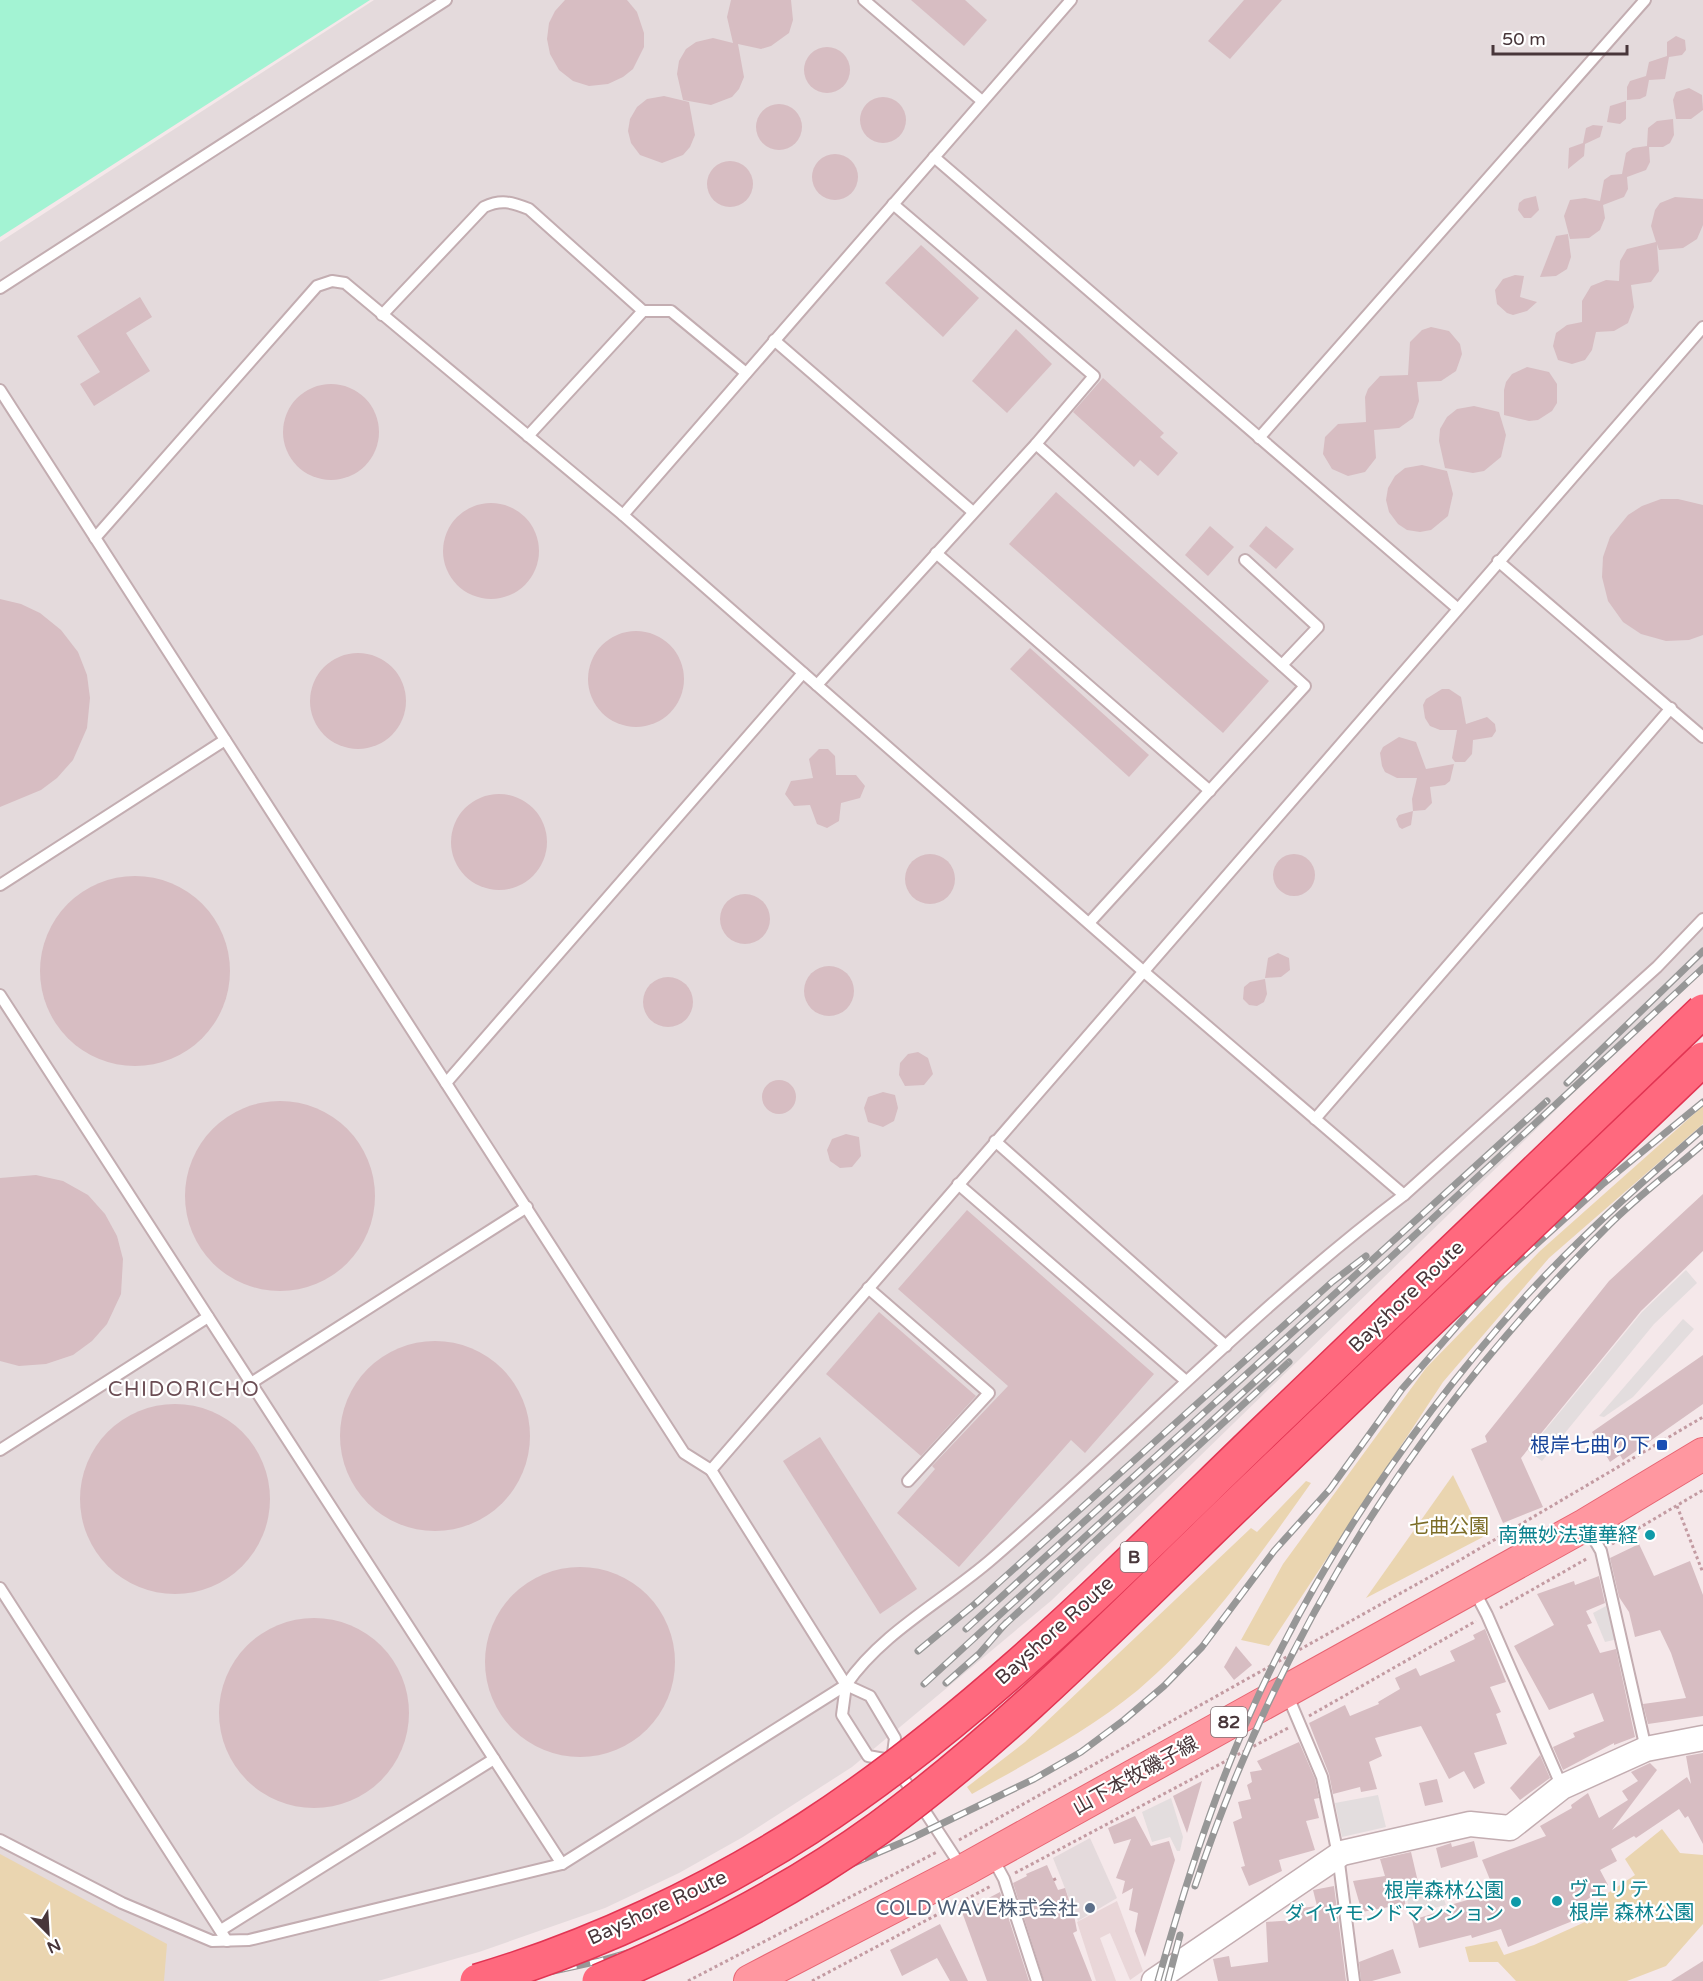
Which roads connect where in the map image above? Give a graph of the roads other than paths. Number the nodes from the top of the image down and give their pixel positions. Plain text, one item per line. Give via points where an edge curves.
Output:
1 (446, 0) edge
2 (864, 0) edge
3 (1071, 0) edge
4 (1645, 0) edge
5 (982, 101) junction
6 (934, 158) junction
7 (893, 204) junction
8 (0, 288) edge
9 (643, 311) junction
10 (382, 315) junction
11 (1703, 327) edge
12 (774, 340) junction
13 (746, 373) junction
14 (0, 390) edge
15 (528, 436) junction
16 (1259, 438) junction
17 (1036, 444) junction
18 (973, 512) junction
19 (623, 515) junction
20 (95, 538) junction
21 (936, 553) junction
22 (1245, 560) dead end
23 (1498, 561) junction
24 (1457, 608) junction
25 (1282, 665) junction
26 (803, 673) junction
27 (817, 685) junction
28 (1671, 708) junction
29 (1703, 737) edge
30 (225, 740) junction
31 (1210, 790) junction
32 (0, 885) edge
33 (1703, 920) edge
34 (1089, 923) junction
35 (1143, 971) junction
36 (0, 995) edge
37 (1703, 1011) edge
38 (1703, 1059) edge
39 (446, 1083) junction
40 (1315, 1119) junction
41 (995, 1141) junction
42 (958, 1184) junction
43 (1404, 1196) junction
44 (527, 1207) junction
45 (868, 1288) junction
46 (208, 1317) junction
47 (1226, 1346) junction
48 (1186, 1381) junction
49 (251, 1383) junction
50 (0, 1450) edge
51 (1703, 1454) edge
52 (711, 1470) junction
53 (908, 1481) dead end
54 (1593, 1538) junction
55 (1472, 1587) junction
56 (0, 1588) edge
57 (846, 1685) junction
58 (1286, 1691) junction
59 (1703, 1738) edge
60 (1646, 1749) junction
61 (494, 1759) junction
62 (892, 1761) junction
63 (1562, 1787) junction
64 (0, 1840) edge
65 (1338, 1855) junction
66 (956, 1858) junction
67 (562, 1864) junction
68 (997, 1867) junction
69 (221, 1930) junction
70 (227, 1941) junction
71 (477, 1981) edge
72 (599, 1981) edge
73 (750, 1981) edge
74 (1037, 1981) edge
75 (1154, 1981) edge
76 (1354, 1981) edge

1 - 8 lane
2 - 5 lane
3 - 5 lane
4 - 16 lane
5 - 6 lane
6 - 7 lane
6 - 16 lane
7 - 12 lane
7 - 17 lane via 1094,376
9 - 10 lane via 529,209 498,201 484,207
9 - 13 lane via 671,311
9 - 15 lane
10 - 15 lane
10 - 20 lane via 345,284 332,281 317,286
11 - 23 lane
12 - 13 lane
12 - 18 lane
13 - 19 lane
14 - 20 lane
15 - 19 lane
16 - 24 lane
17 - 18 lane
17 - 25 lane
18 - 21 lane
19 - 26 lane
20 - 30 lane
21 - 27 lane
21 - 31 lane
22 - 25 lane via 1318,627
23 - 24 lane
23 - 28 lane
24 - 35 lane
25 - 31 lane via 1305,686
26 - 27 lane
26 - 39 lane
27 - 34 lane
28 - 29 lane
28 - 40 lane
30 - 32 lane
30 - 39 lane
31 - 34 lane
33 - 43 lane via 1657,968
34 - 35 lane
35 - 40 lane
35 - 41 lane
36 - 46 lane
37 - 71 highway, Bayshore Route / B, bridge via 1103,1586 958,1715 873,1782 750,1862 627,1924
38 - 72 highway, Bayshore Route / B, bridge via 1098,1640 926,1792 876,1831 729,1922
39 - 44 lane
40 - 43 lane
41 - 42 lane
41 - 47 lane
42 - 45 lane
42 - 48 lane
43 - 47 lane
44 - 49 lane
44 - 52 lane via 684,1453
45 - 52 lane
45 - 53 lane via 989,1393
46 - 49 lane
46 - 50 lane
47 - 48 lane
48 - 57 lane via 992,1559 862,1661
49 - 61 lane
51 - 54 main road, 山下本牧磯子線 / 82
52 - 57 lane
54 - 55 main road, 山下本牧磯子線 / 82
54 - 60 lane
55 - 58 main road, 山下本牧磯子線 / 82
55 - 63 lane
56 - 69 lane
57 - 62 lane via 870,1696 896,1738
57 - 62 lane via 842,1715 868,1756
57 - 67 lane
58 - 65 lane via 1322,1778
58 - 68 main road, 山下本牧磯子線 / 82
59 - 60 street
60 - 63 street
61 - 67 lane
61 - 69 lane
62 - 66 lane
63 - 65 street via 1510,1828 1470,1824
64 - 70 lane via 122,1903 212,1941
65 - 75 street
65 - 76 lane
66 - 68 main road, 山下本牧磯子線 / 82
66 - 73 main road, 山下本牧磯子線 / 82
67 - 70 lane via 249,1940
68 - 74 lane
69 - 70 lane

